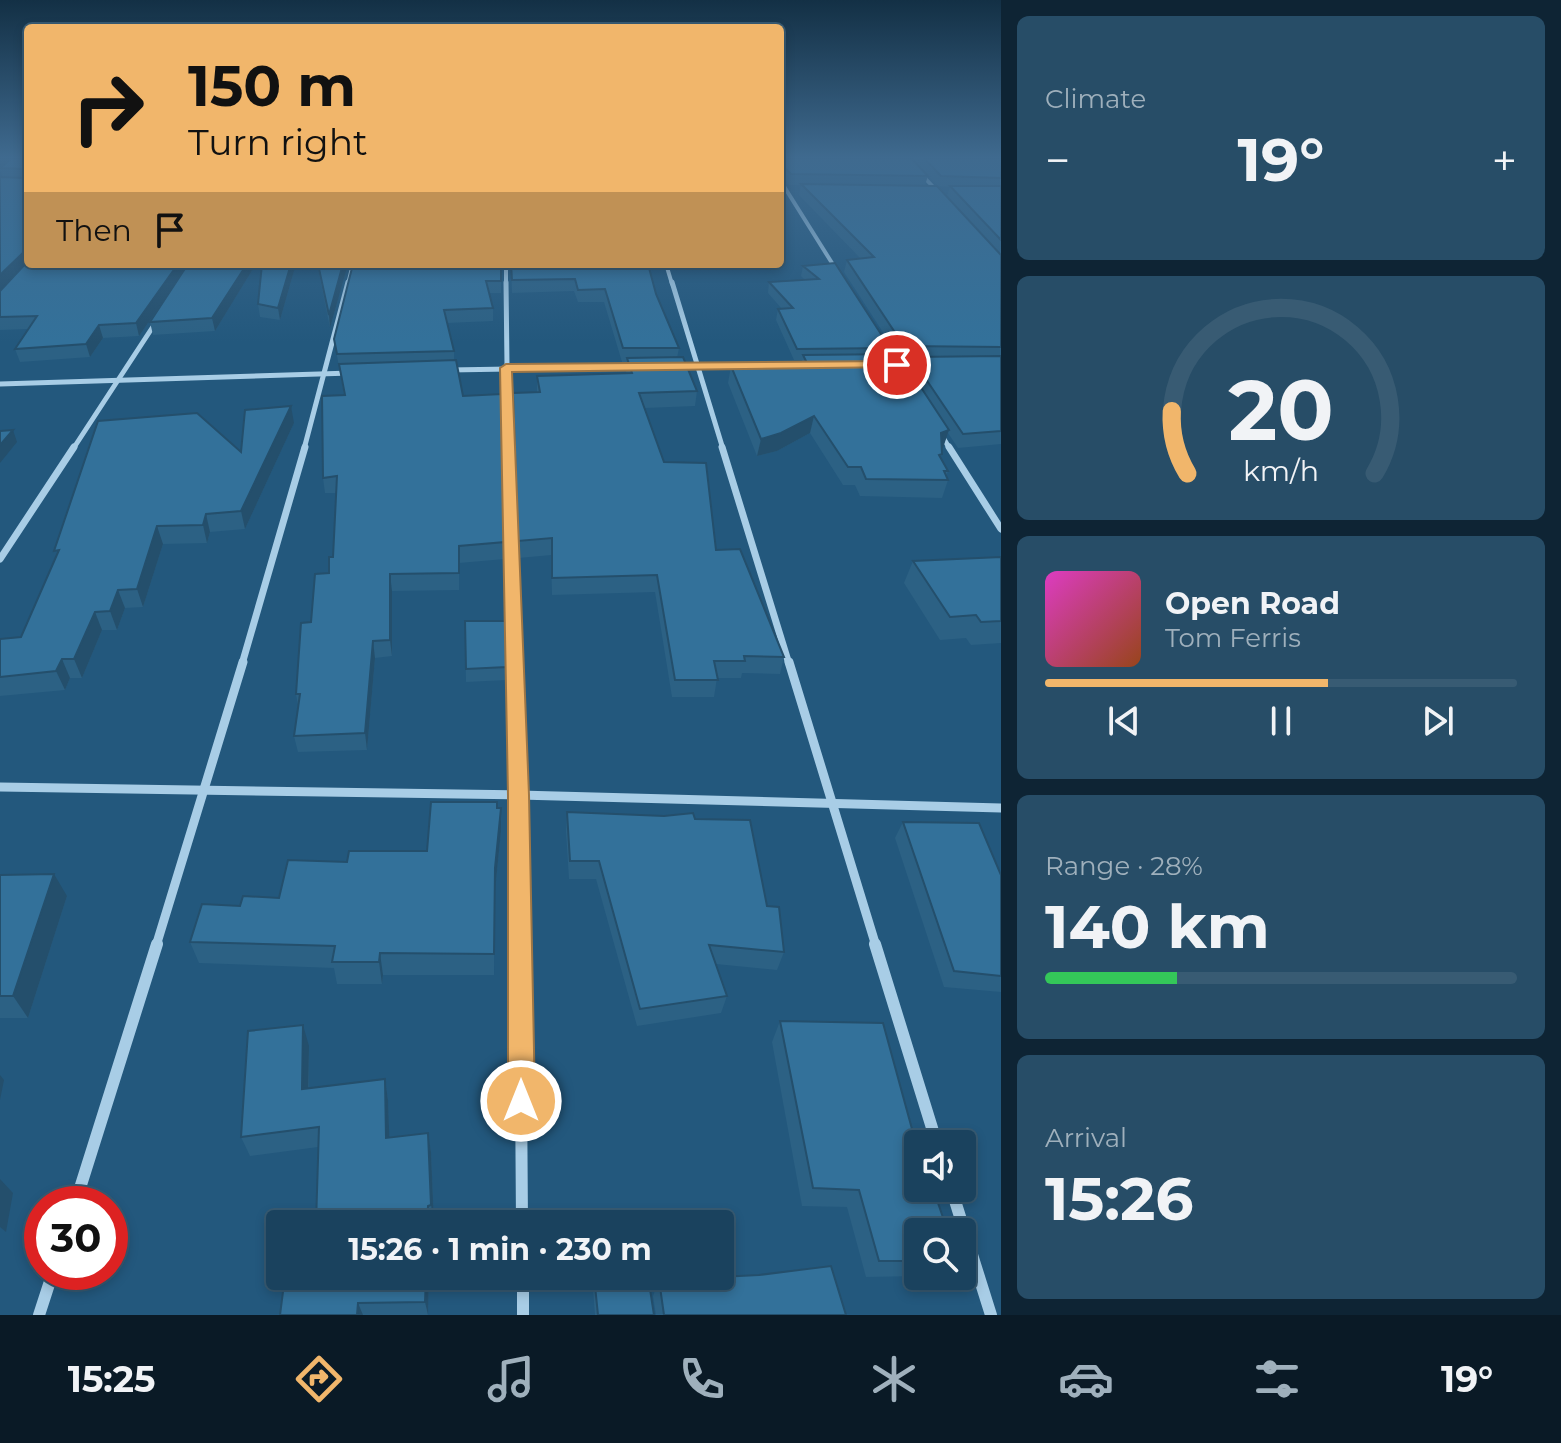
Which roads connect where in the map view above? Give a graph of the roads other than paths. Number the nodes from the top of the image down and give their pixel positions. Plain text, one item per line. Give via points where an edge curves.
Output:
1 (802, 219) edge
2 (352, 268) edge
3 (506, 268) edge
4 (667, 268) edge
5 (845, 284) edge
6 (160, 316) edge
7 (744, 366) edge
8 (639, 367) edge
9 (669, 367) edge
10 (698, 367) junction
11 (506, 368) junction
12 (446, 370) edge
13 (355, 373) edge
14 (325, 374) junction
15 (119, 381) junction
16 (0, 384) edge
17 (937, 428) edge
18 (1001, 529) edge
19 (0, 559) edge
20 (0, 787) edge
21 (206, 789) junction
22 (519, 795) junction
23 (831, 804) junction
24 (1001, 808) edge
25 (933, 1130) edge
26 (81, 1186) edge
27 (955, 1202) edge
28 (522, 1210) edge
29 (47, 1290) edge
30 (523, 1290) edge
31 (39, 1315) edge
32 (523, 1315) edge
33 (991, 1315) edge

1 - 5 street
2 - 14 street
3 - 11 street
4 - 10 street
6 - 15 street
7 - 10 street
8 - 11 street
9 - 10 street
10 - 23 street
11 - 12 street
11 - 22 street
13 - 14 street
14 - 15 street
14 - 21 street
15 - 16 street
15 - 19 street
17 - 18 street
20 - 21 street
21 - 22 street
21 - 26 street
22 - 23 street
22 - 28 street
23 - 24 street
23 - 25 street
27 - 33 street
29 - 31 street
30 - 32 street

